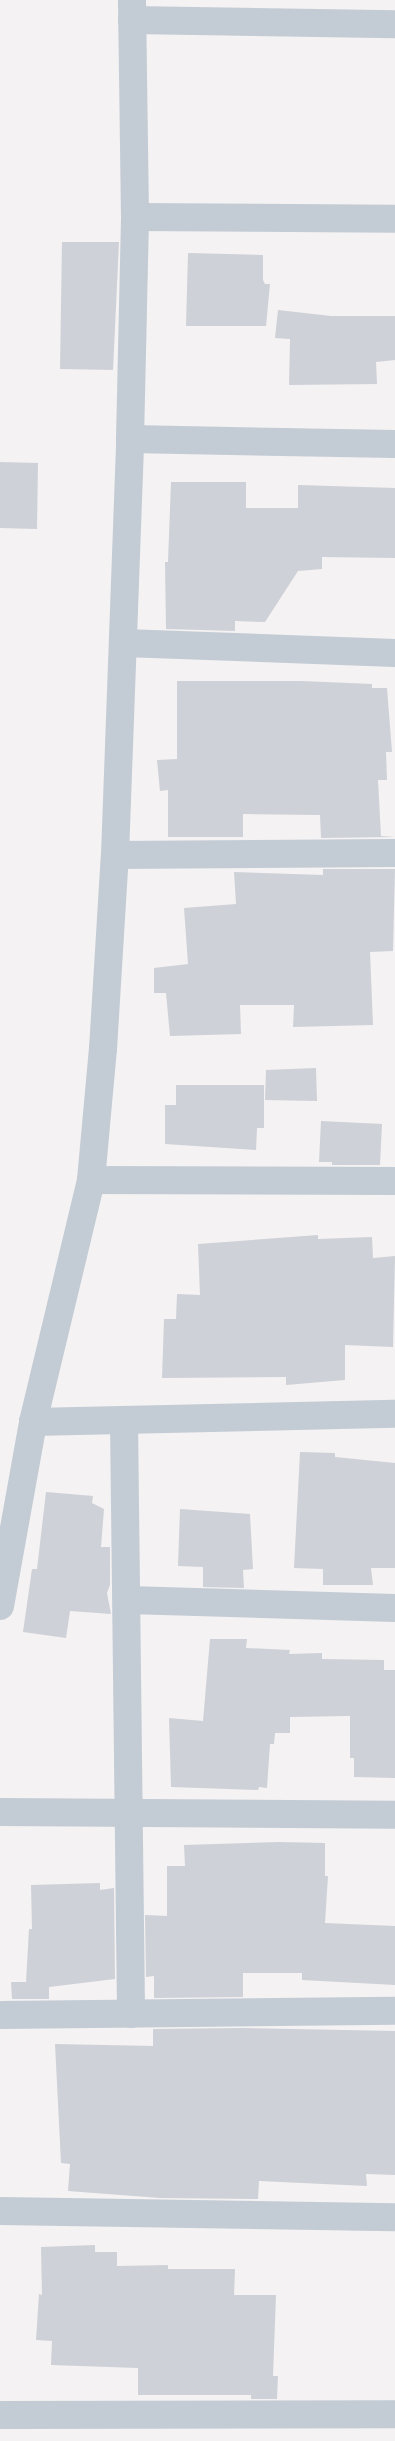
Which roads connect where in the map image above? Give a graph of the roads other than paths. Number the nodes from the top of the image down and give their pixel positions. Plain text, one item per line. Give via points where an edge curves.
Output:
1 (132, 10) edge
2 (395, 24) edge
3 (135, 218) junction
4 (395, 219) edge
5 (130, 439) junction
6 (395, 444) edge
7 (124, 643) junction
8 (395, 653) edge
9 (395, 853) edge
10 (115, 854) junction
11 (91, 1180) junction
12 (395, 1181) edge
13 (395, 1414) edge
14 (124, 1420) junction
15 (33, 1422) junction
16 (128, 1600) junction
17 (0, 1606) edge
18 (395, 1608) edge
19 (0, 1812) edge
20 (129, 1813) junction
21 (395, 1814) edge
22 (395, 2011) edge
23 (131, 2014) junction
24 (0, 2015) edge
25 (0, 2211) edge
26 (395, 2217) edge
27 (395, 2414) edge
28 (0, 2415) edge

1 - 2 street
1 - 3 street
3 - 4 street
3 - 5 street
5 - 6 street
5 - 7 street
7 - 8 street
7 - 10 street
9 - 10 street
10 - 11 street
11 - 12 street
11 - 15 street
13 - 14 street
14 - 15 street
14 - 16 street
15 - 17 street
16 - 18 street
16 - 20 street
19 - 20 street
20 - 21 street
20 - 23 street
22 - 23 street
23 - 24 street
25 - 26 street
27 - 28 street

